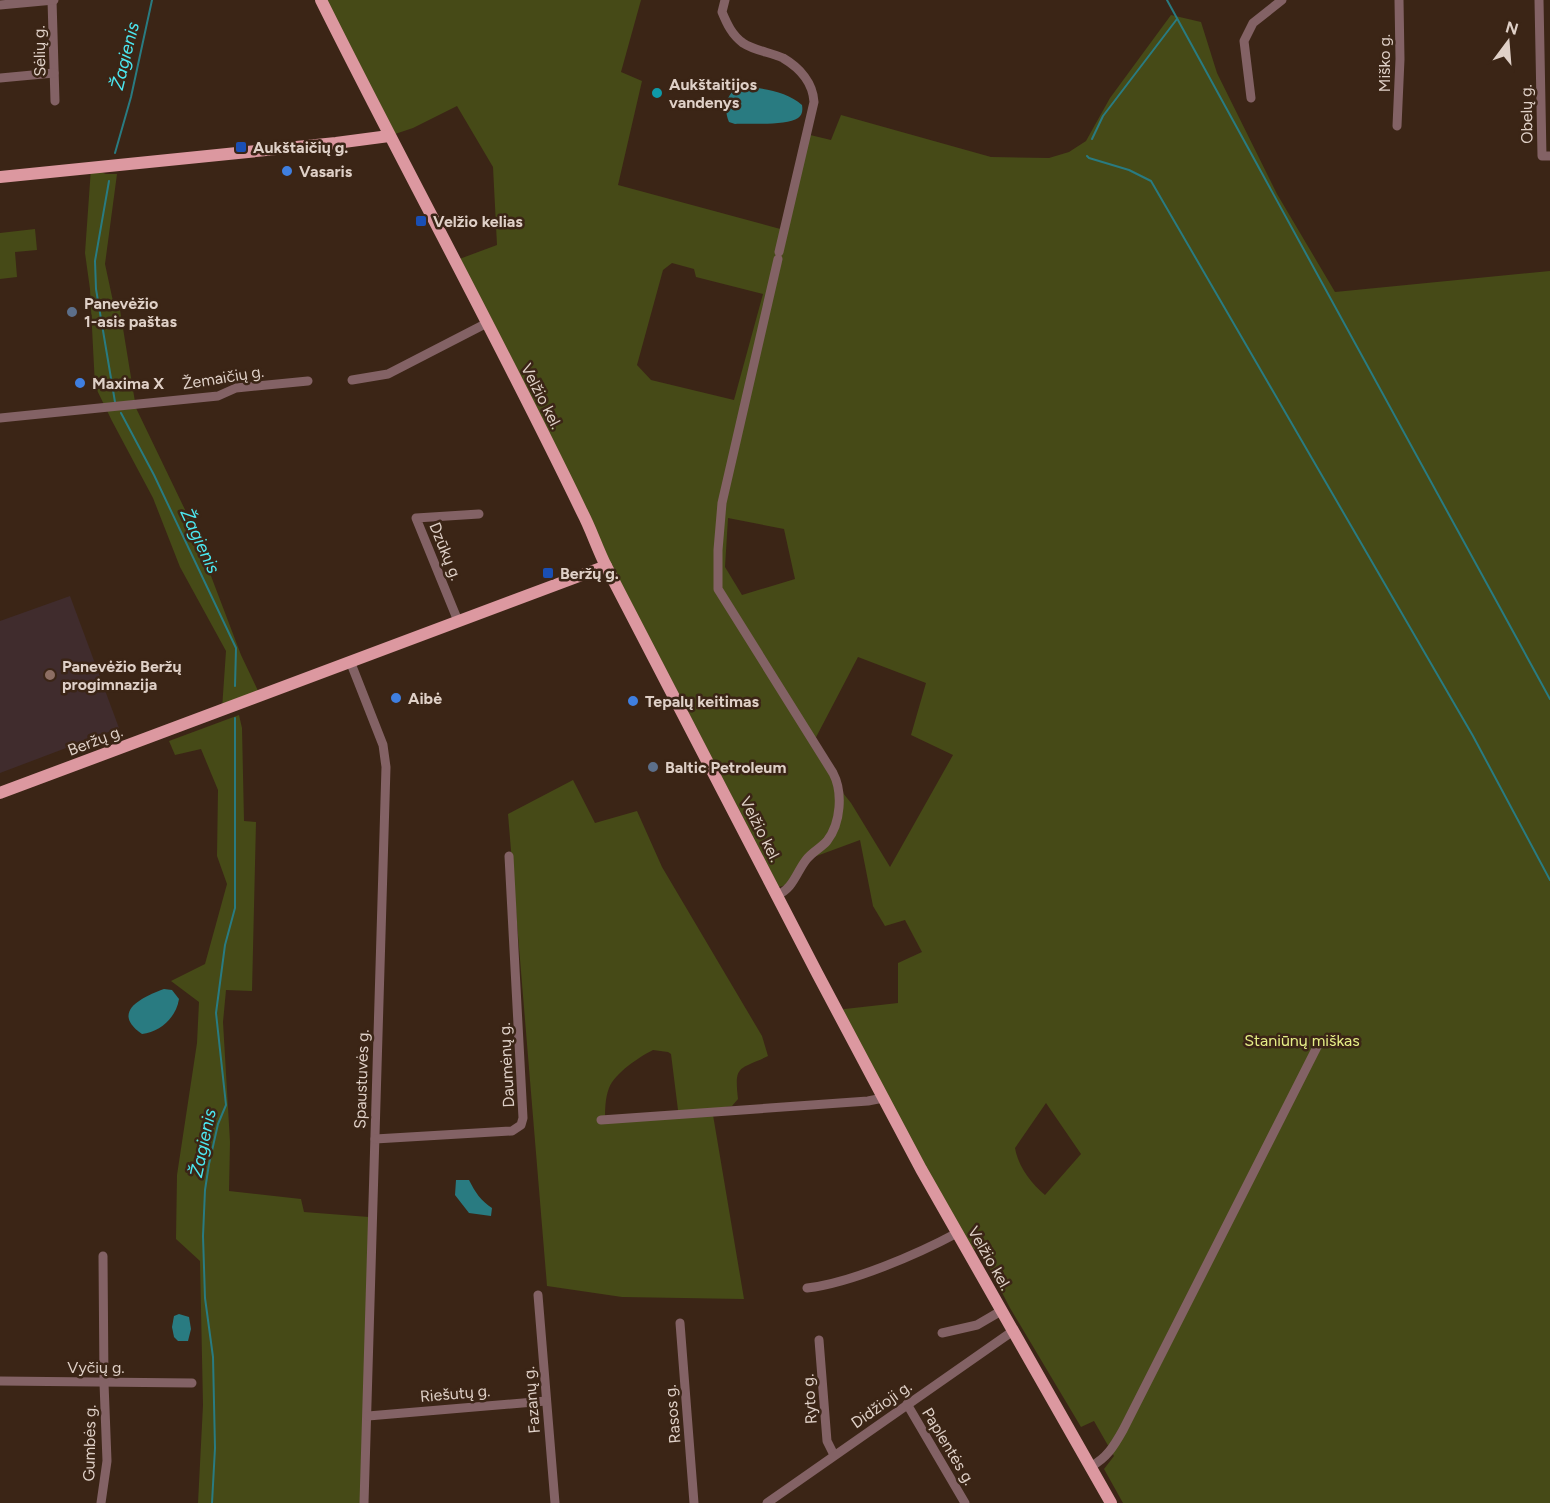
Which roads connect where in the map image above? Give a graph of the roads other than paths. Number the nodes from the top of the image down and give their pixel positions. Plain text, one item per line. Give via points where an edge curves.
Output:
1 (53, 0) edge
2 (321, 0) edge
3 (726, 0) edge
4 (1282, 0) edge
5 (1399, 0) edge
6 (1539, 0) edge
7 (0, 5) edge
8 (54, 73) junction
9 (1545, 73) edge
10 (0, 78) edge
11 (1251, 98) dead end
12 (55, 101) dead end
13 (1397, 126) dead end
14 (389, 136) junction
15 (1546, 156) edge
16 (0, 177) edge
17 (487, 323) junction
18 (352, 380) dead end
19 (308, 381) dead end
20 (0, 418) edge
21 (479, 514) dead end
22 (606, 566) junction
23 (458, 621) junction
24 (350, 661) junction
25 (0, 793) edge
26 (509, 856) dead end
27 (777, 895) junction
28 (1318, 1045) dead end
29 (883, 1098) junction
30 (601, 1119) dead end
31 (375, 1139) junction
32 (957, 1233) junction
33 (103, 1256) dead end
34 (807, 1288) dead end
35 (538, 1295) dead end
36 (1001, 1311) junction
37 (680, 1323) dead end
38 (1013, 1331) junction
39 (942, 1333) dead end
40 (819, 1340) dead end
41 (0, 1381) edge
42 (104, 1383) junction
43 (192, 1383) dead end
44 (546, 1401) junction
45 (907, 1404) junction
46 (368, 1416) junction
47 (834, 1455) junction
48 (1090, 1467) junction
49 (101, 1503) edge
50 (364, 1503) edge
51 (555, 1503) edge
52 (694, 1503) edge
53 (767, 1503) edge
54 (965, 1503) edge
55 (1111, 1503) edge

1 - 7 street
1 - 8 street, Sėlių g.
2 - 14 main road, Velžio kel.
3 - 27 street via 722,12 732,32 742,42 792,65 811,85 814,102 722,503 718,589 839,788 837,820 828,840 809,856 791,886
4 - 11 street via 1254,23 1244,41
5 - 13 street, Miško g.
6 - 9 street, Obelų g.
8 - 10 street
8 - 12 street, Sėlių g.
9 - 15 street, Obelų g.
14 - 16 main road
14 - 17 main road, Velžio kel.
17 - 18 street via 388,374
17 - 22 main road, Velžio kel.
19 - 20 street, Žemaičių g. via 236,387 218,396
21 - 23 street, Dzūkų g. via 416,518
22 - 23 main road, Beržų g.
22 - 27 main road, Velžio kel.
23 - 24 main road, Beržų g.
24 - 25 main road, Beržų g.
24 - 31 street, Spaustuvės g. via 386,767
26 - 31 street, Daumėnų g. via 521,1057 521,1125 513,1131
27 - 29 main road, Velžio kel.
28 - 48 street via 1123,1430 1102,1461
29 - 30 street
29 - 32 main road, Velžio kel.
31 - 46 street, Spaustuvės g.
32 - 34 street via 844,1280
32 - 36 main road, Velžio kel.
33 - 42 street, Gumbės g.
35 - 44 street, Fazanų g.
36 - 38 main road, Velžio kel.
36 - 39 street via 977,1325
37 - 52 street, Rasos g.
38 - 45 street, Didžioji g.
38 - 48 main road, Velžio kel.
40 - 47 street, Ryto g. via 827,1442
41 - 42 street, Vyčių g.
42 - 43 street, Vyčių g.
42 - 49 street, Gumbės g. via 107,1461
44 - 46 street, Riešutų g.
44 - 51 street, Fazanų g.
45 - 47 street, Didžioji g.
45 - 54 street, Paplentės g.
46 - 50 street, Spaustuvės g.
47 - 53 street, Didžioji g.
48 - 55 main road, Velžio kel.

